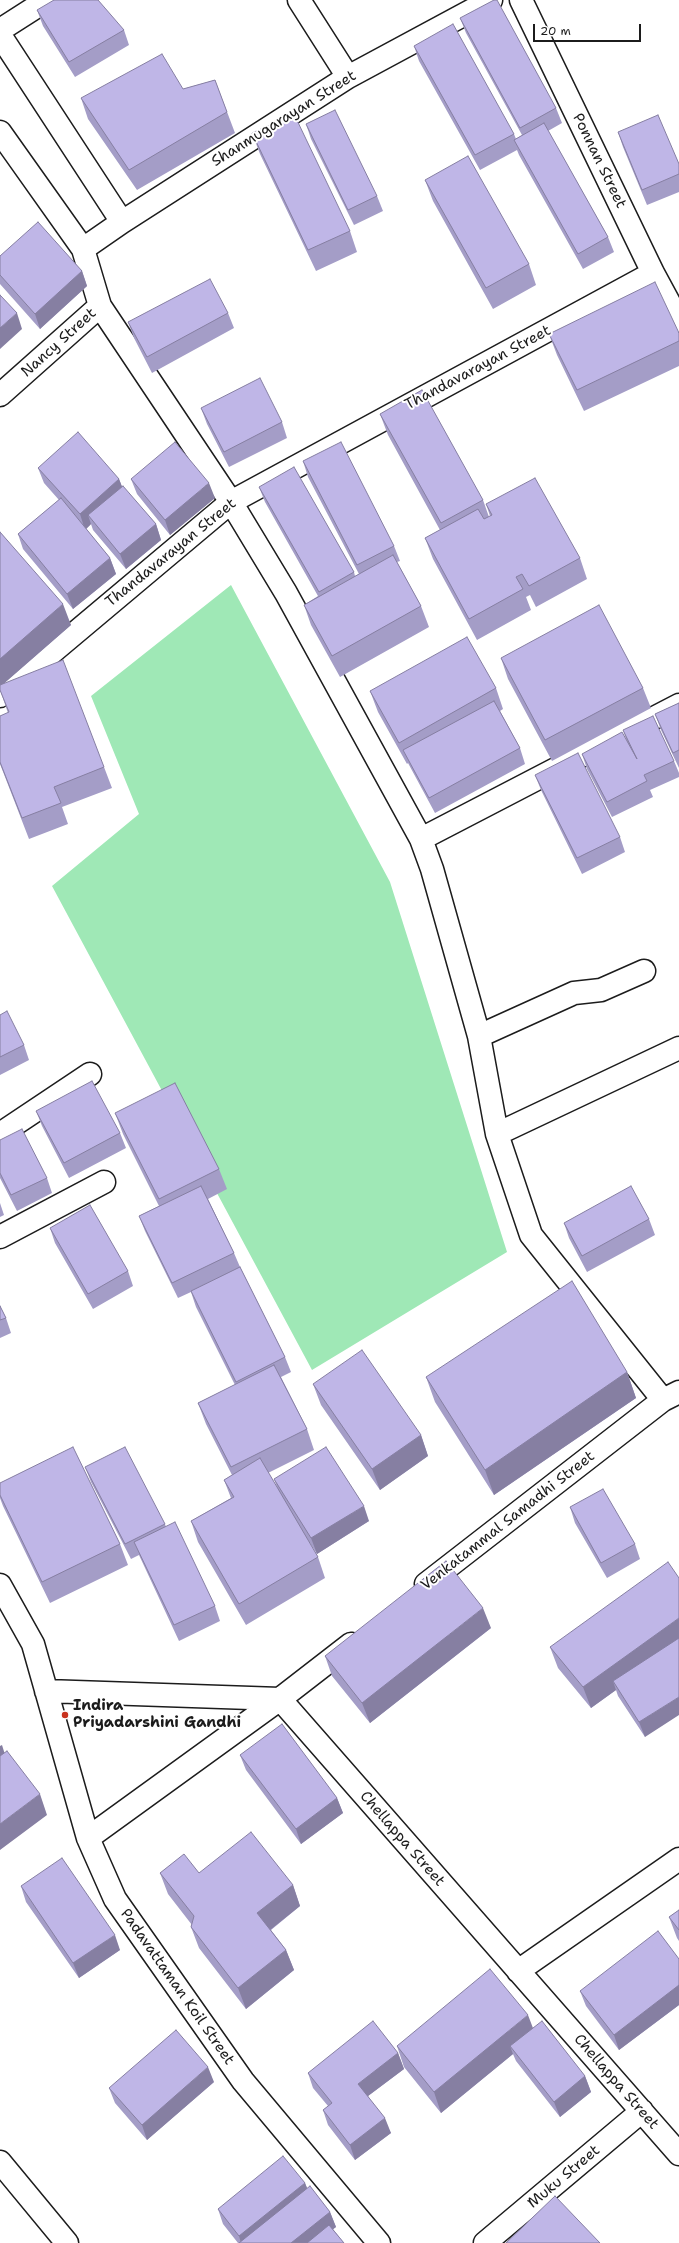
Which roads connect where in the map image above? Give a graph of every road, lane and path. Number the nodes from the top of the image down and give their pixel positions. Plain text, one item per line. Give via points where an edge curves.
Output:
1 (47, 0) edge
2 (299, 0) edge
3 (492, 0) edge
4 (521, 0) edge
5 (0, 30) edge
6 (0, 35) edge
7 (348, 77) junction
8 (0, 132) edge
9 (122, 222) junction
10 (83, 249) junction
11 (653, 273) junction
12 (100, 306) junction
13 (679, 320) edge
14 (0, 395) edge
15 (231, 502) junction
16 (0, 696) edge
17 (679, 705) edge
18 (420, 839) junction
19 (644, 971) dead end
20 (479, 1036) junction
21 (679, 1048) edge
22 (90, 1074) dead end
23 (0, 1134) edge
24 (496, 1134) junction
25 (104, 1182) dead end
26 (0, 1237) edge
27 (671, 1396) edge
28 (412, 1596) edge
29 (2, 1597) edge
30 (368, 1630) edge
31 (46, 1691) junction
32 (280, 1699) junction
33 (88, 1838) junction
34 (679, 1859) edge
35 (518, 1971) junction
36 (642, 2111) junction
37 (679, 2154) edge
38 (0, 2162) edge
39 (67, 2243) edge
40 (379, 2243) edge
41 (485, 2243) edge

1 - 5 street
2 - 7 street
3 - 7 street, Shanmugarayan Street
4 - 11 street, Ponnan Street
6 - 9 street
7 - 9 street, Shanmugarayan Street
8 - 10 street
9 - 10 street, Shanmugarayan Street
10 - 12 street
11 - 13 street, Ponnan Street
11 - 15 street, Thandavarayan Street
12 - 14 street, Nancy Street
12 - 15 street
15 - 16 street, Thandavarayan Street
15 - 18 street via 286,593
17 - 18 street
18 - 20 street via 432,869
19 - 20 street via 601,990 574,993
20 - 24 street
21 - 24 street
22 - 23 street
24 - 27 street via 531,1235
25 - 26 street
27 - 28 street, Venkatammal Samadhi Street
29 - 31 street, Padavattaman Koil Street via 22,1622 33,1644
30 - 32 street
31 - 32 street
31 - 33 street, Padavattaman Koil Street
32 - 33 street
32 - 35 street, Chellappa Street
33 - 40 street, Padavattaman Koil Street via 115,1899 244,2081
34 - 35 street
35 - 36 street, Chellappa Street
36 - 37 street, Chellappa Street
36 - 41 street, Muku Street
38 - 39 street

